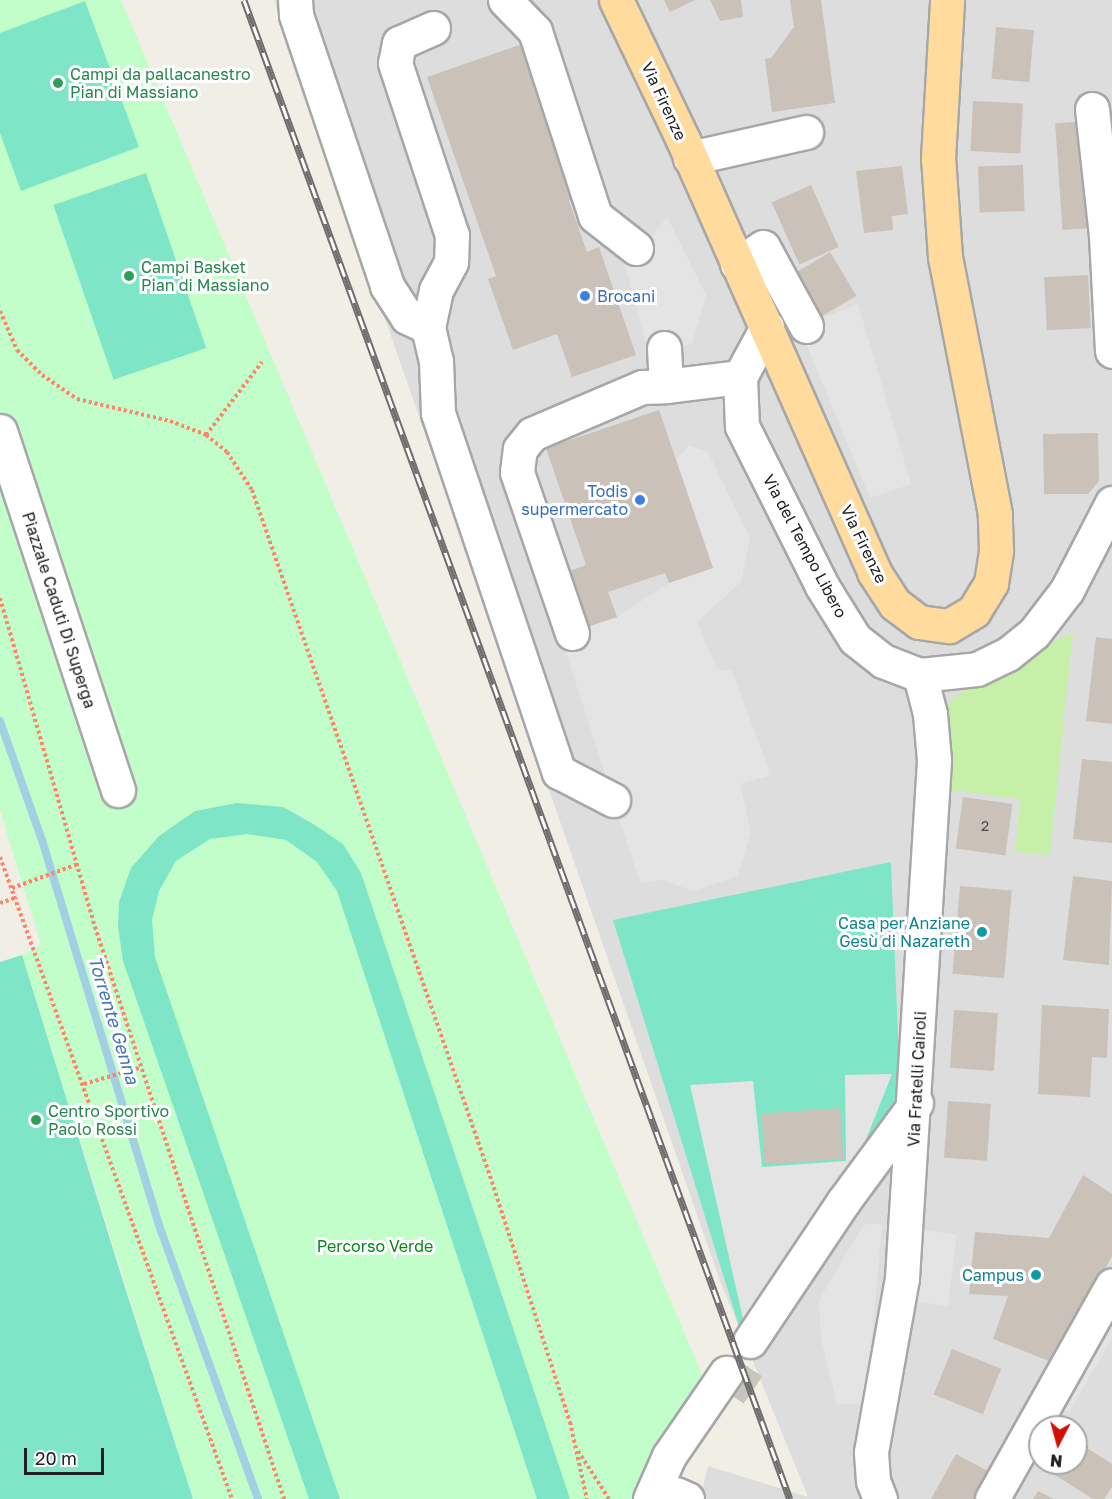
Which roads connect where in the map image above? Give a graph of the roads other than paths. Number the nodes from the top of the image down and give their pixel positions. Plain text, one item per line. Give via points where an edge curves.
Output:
1 (295, 0) edge
2 (505, 0) edge
3 (616, 0) edge
4 (947, 0) edge
5 (433, 28) dead end
6 (1092, 109) dead end
7 (806, 132) dead end
8 (690, 158) junction
9 (636, 248) dead end
10 (737, 264) junction
11 (806, 326) dead end
12 (428, 327) junction
13 (767, 327) junction
14 (664, 348) dead end
15 (1112, 351) edge
16 (740, 377) junction
17 (666, 386) junction
18 (0, 431) edge
19 (1112, 503) edge
20 (572, 633) dead end
21 (920, 675) junction
22 (118, 790) dead end
23 (614, 800) dead end
24 (915, 1119) junction
25 (1112, 1285) edge
26 (877, 1490) edge
27 (672, 1498) edge
28 (992, 1499) edge

1 - 12 street via 296,15 387,286 407,317
2 - 9 street via 535,31 595,216
3 - 8 main road, Via Firenze
4 - 13 main road, Via Firenze via 938,158 945,257 995,514 996,550 991,583 974,611 949,626 919,622 895,604 874,572
5 - 12 street via 399,43 395,63 452,235 451,262 436,290
6 - 15 street via 1106,236
7 - 8 street
8 - 10 main road, Via Firenze
10 - 11 street via 763,247
10 - 13 main road, Via Firenze
12 - 23 street via 436,361 438,414 559,772
13 - 16 street
14 - 17 street
16 - 17 street
16 - 21 street, Via del Tempo Libero via 742,426 822,586 855,639 883,661
17 - 20 street via 642,387 532,434 520,449 517,472
18 - 22 street, Piazzale Caduti Di Superga
19 - 21 street, Via del Tempo Libero via 1067,590 1034,633 1008,654 977,669
21 - 24 street, Via Fratelli Cairoli via 930,714 934,760
24 - 26 street, Via Fratelli Cairoli via 899,1312 874,1421
24 - 27 street via 740,1367
25 - 28 street

